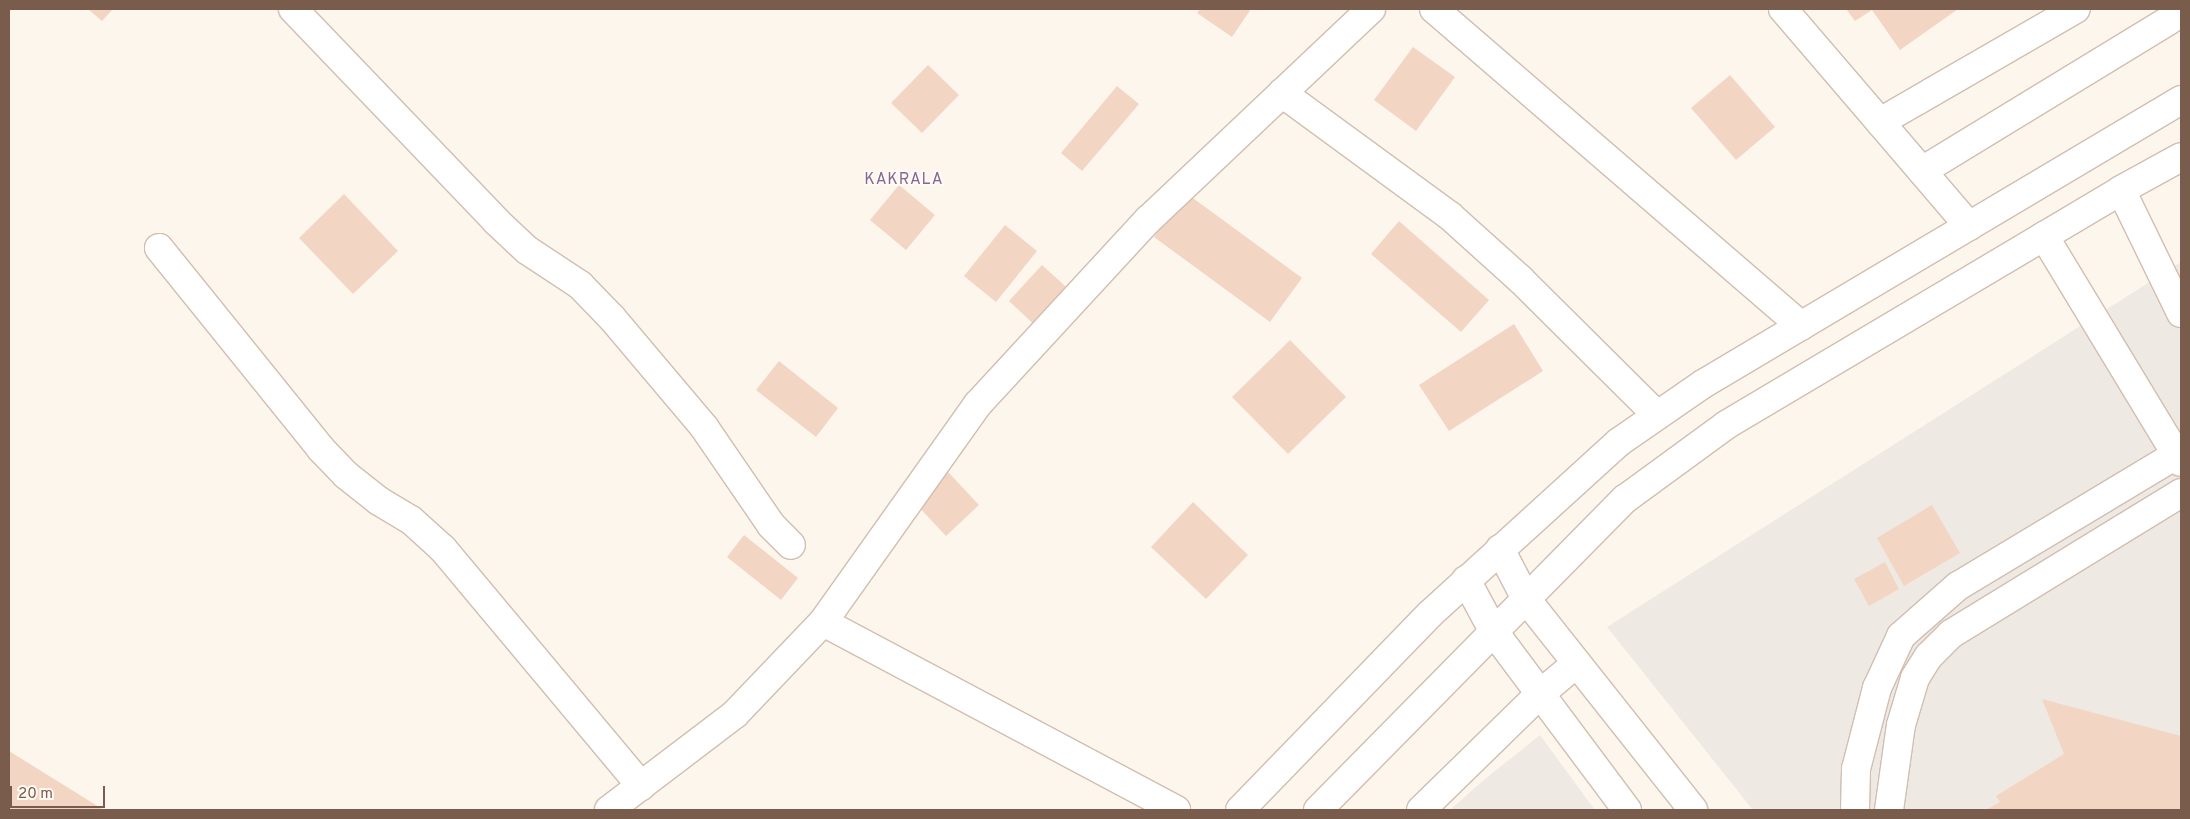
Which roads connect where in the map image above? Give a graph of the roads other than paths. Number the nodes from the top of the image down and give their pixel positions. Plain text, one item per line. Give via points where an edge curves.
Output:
1 (293, 9) edge
2 (1371, 9) edge
3 (1434, 9) edge
4 (1783, 9) edge
5 (2076, 9) edge
6 (2181, 13) edge
7 (1282, 93) junction
8 (2181, 100) edge
9 (1880, 122) junction
10 (2181, 157) edge
11 (1922, 170) junction
12 (2121, 190) junction
13 (1969, 226) junction
14 (2044, 236) junction
15 (159, 248) dead end
16 (2181, 313) edge
17 (1801, 326) junction
18 (1657, 415) junction
19 (2180, 456) edge
20 (2181, 493) edge
21 (792, 545) dead end
22 (1500, 550) junction
23 (1466, 580) junction
24 (1526, 599) junction
25 (823, 622) junction
26 (1494, 632) junction
27 (1577, 663) junction
28 (1540, 694) junction
29 (641, 786) junction
30 (609, 810) edge
31 (1176, 810) edge
32 (1240, 810) edge
33 (1318, 810) edge
34 (1421, 810) edge
35 (1627, 810) edge
36 (1692, 810) edge
37 (1855, 810) edge
38 (1889, 810) edge

1 - 21 street via 496,221 527,250 580,285 612,318 704,427 772,525
2 - 7 street
3 - 17 street
4 - 9 street
5 - 9 street
6 - 11 street
7 - 18 street via 1450,216 1520,279
7 - 25 street via 1148,220 978,404
8 - 13 street
9 - 11 street
10 - 12 street
11 - 13 street
12 - 14 street
12 - 16 street
13 - 17 street
14 - 19 street
14 - 24 street via 1726,425 1626,499
15 - 29 street via 321,449 346,475 411,520 443,548
17 - 18 street
18 - 22 street via 1619,442
19 - 37 street via 1958,586 1902,636 1877,688 1856,769
20 - 38 street via 1951,634 1929,656 1915,678 1901,725
22 - 23 street
22 - 24 street
23 - 26 street
23 - 32 street
24 - 26 street
24 - 27 street
25 - 29 street via 736,714
25 - 31 street
26 - 28 street
26 - 33 street
27 - 28 street
27 - 36 street
28 - 34 street
28 - 35 street
29 - 30 street

